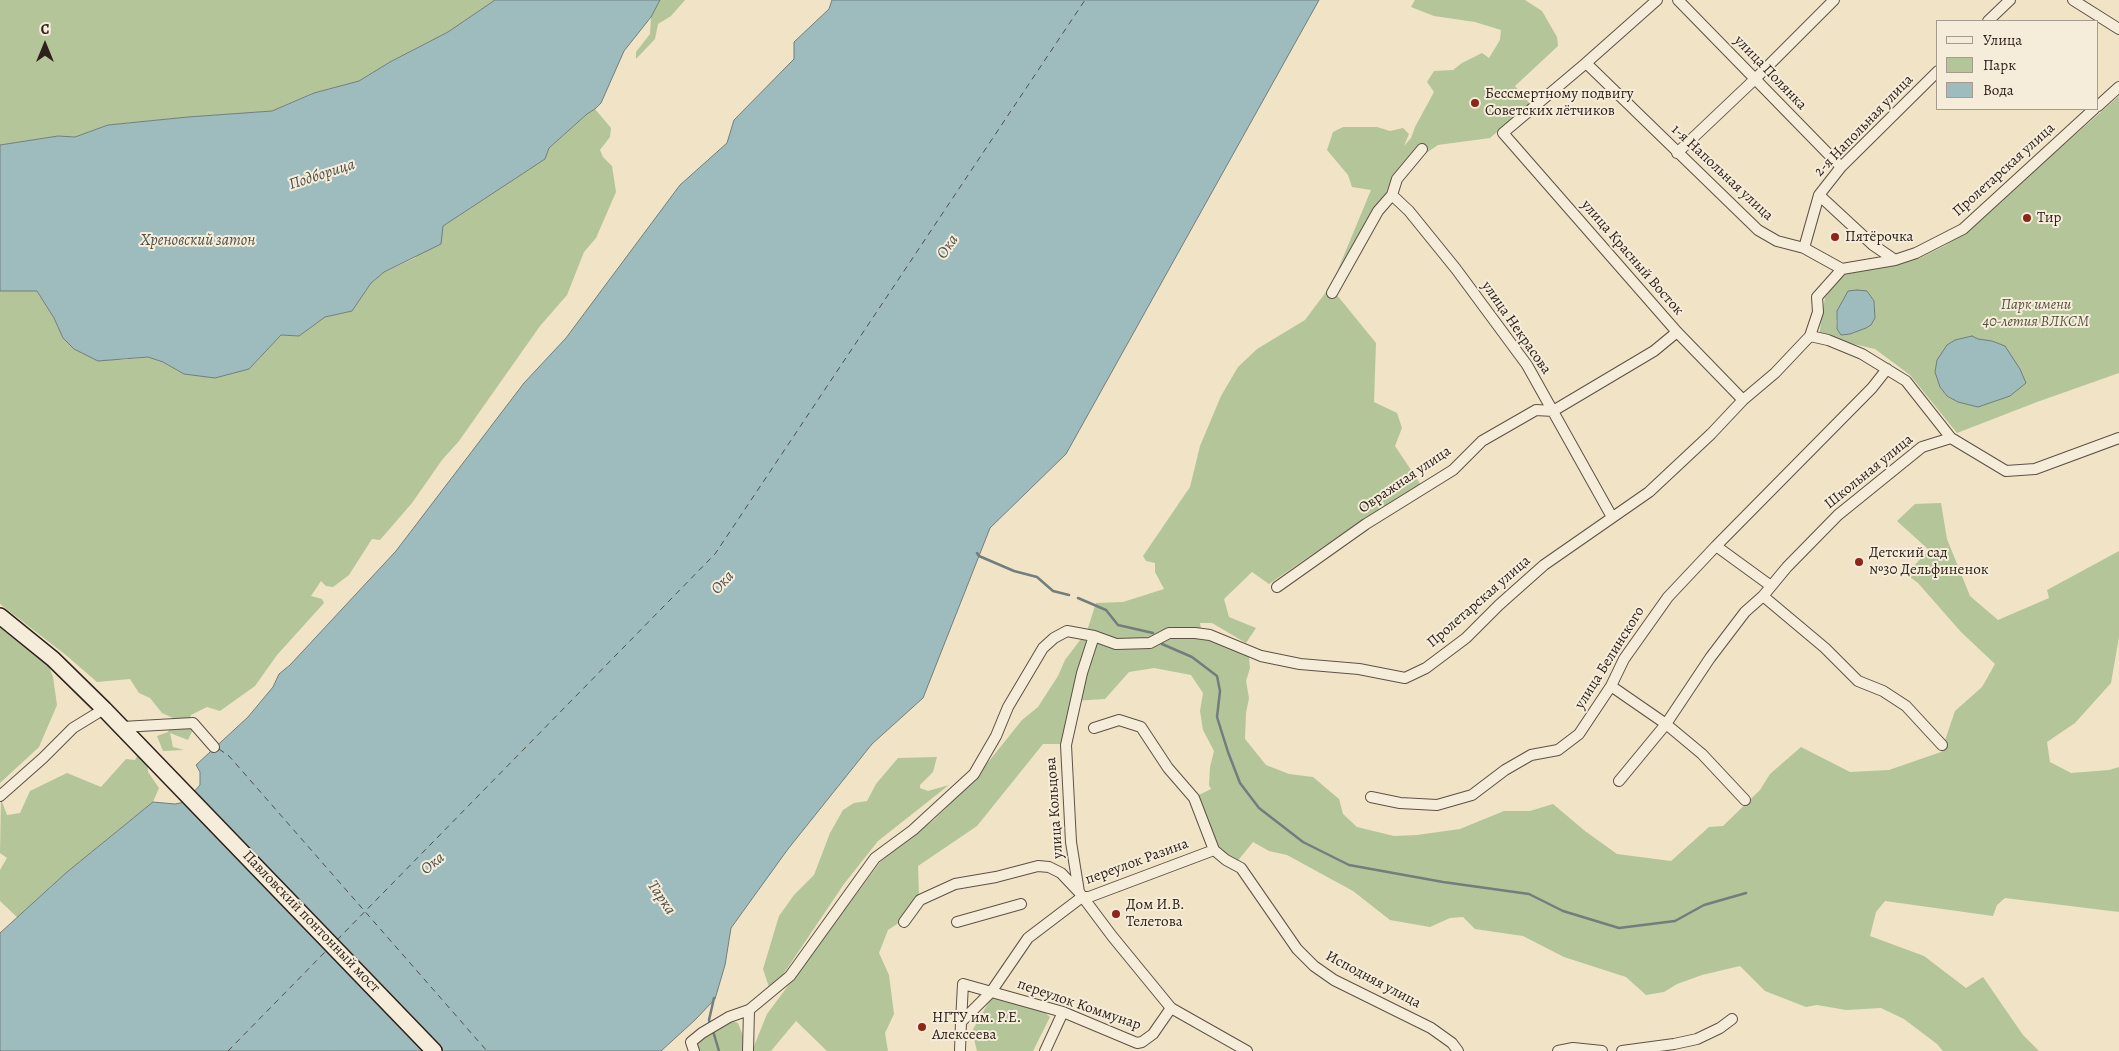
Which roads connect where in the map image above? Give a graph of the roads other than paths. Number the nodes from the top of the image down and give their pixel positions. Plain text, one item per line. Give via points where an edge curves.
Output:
1 (1657, 0) edge
2 (1678, 0) edge
3 (1834, 0) edge
4 (2010, 0) edge
5 (2073, 0) edge
6 (1989, 20) edge
7 (2119, 29) edge
8 (1586, 63) junction
9 (1936, 73) edge
10 (1755, 79) junction
11 (2119, 87) edge
12 (2099, 105) edge
13 (2093, 110) edge
14 (1422, 149) dead end
15 (1677, 153) junction
16 (1841, 167) junction
17 (1392, 195) junction
18 (1819, 195) junction
19 (1804, 248) junction
20 (1895, 260) junction
21 (1842, 269) junction
22 (1332, 293) dead end
23 (1676, 332) junction
24 (1810, 336) junction
25 (1887, 369) junction
26 (1743, 400) junction
27 (1553, 411) junction
28 (1951, 438) junction
29 (2119, 438) edge
30 (1612, 517) junction
31 (1716, 546) junction
32 (1771, 586) junction
33 (1277, 587) dead end
34 (1763, 596) junction
35 (0, 616) edge
36 (1094, 636) junction
37 (1611, 686) junction
38 (104, 709) junction
39 (1666, 724) junction
40 (122, 727) junction
41 (1094, 728) dead end
42 (1942, 745) dead end
43 (214, 746) dead end
44 (1619, 782) dead end
45 (0, 796) edge
46 (1371, 797) dead end
47 (1745, 800) dead end
48 (1214, 850) junction
49 (1080, 894) junction
50 (1021, 904) dead end
51 (904, 922) dead end
52 (957, 922) dead end
53 (991, 992) junction
54 (1171, 1008) junction
55 (749, 1010) junction
56 (1063, 1012) junction
57 (1732, 1019) dead end
58 (961, 1022) junction
59 (694, 1049) edge
60 (434, 1051) edge
61 (748, 1051) edge
62 (960, 1051) edge
63 (1045, 1051) edge
64 (1247, 1051) edge
65 (1458, 1051) edge
66 (1558, 1051) edge
67 (1602, 1051) edge
68 (1622, 1051) edge

1 - 8 street
2 - 10 street, улица Полянка
3 - 10 street
4 - 6 street
5 - 7 street
8 - 15 street, 1-я Напольная улица
8 - 23 street, улица Красный Восток via 1503,133
9 - 16 street, 2-я Напольная улица
10 - 15 street
10 - 16 street, улица Полянка
11 - 12 street
13 - 20 street, Пролетарская улица via 1963,229
14 - 17 street via 1397,179
15 - 19 street, 1-я Напольная улица via 1758,230 1777,241
16 - 18 street, 2-я Напольная улица
17 - 22 street via 1378,211
17 - 27 street, улица Некрасова via 1444,255 1527,365
18 - 19 street
18 - 20 street, 2-я Напольная улица via 1873,245
19 - 21 street, 1-я Напольная улица
20 - 21 street, Пролетарская улица
21 - 24 street via 1817,297 1818,312
23 - 26 street, улица Красный Восток
23 - 27 street via 1654,351
24 - 25 street via 1854,351
24 - 26 street, Пролетарская улица via 1775,373
25 - 28 street via 1906,381
25 - 31 street, улица Белинского
26 - 30 street, Пролетарская улица via 1649,492
27 - 30 street, улица Некрасова
27 - 33 street, Овражная улица via 1536,410 1482,441 1453,470 1366,524
28 - 29 street via 2006,471 2035,469
28 - 32 street, Школьная улица via 1922,447 1838,515
30 - 36 street, Пролетарская улица via 1544,565 1466,638 1426,668 1405,678 1359,668 1300,664 1261,656 1210,634 1169,633 1150,643 1116,644
31 - 32 street
31 - 37 street, улица Белинского via 1668,597 1624,659
32 - 34 street, Школьная улица
34 - 39 street, Школьная улица via 1745,612 1710,658
34 - 42 street via 1825,648 1858,681 1883,691 1906,706
35 - 38 main road, Павловский понтонный мост via 53,659
36 - 49 street, улица Кольцова via 1066,745 1070,842
36 - 55 street, Пролетарская улица via 1067,631 1043,648 974,774 913,830 875,858 790,976
37 - 39 street
37 - 46 street, улица Белинского via 1579,734 1558,750 1531,755 1472,795 1437,805
38 - 40 main road, Павловский понтонный мост
38 - 45 street via 73,728
39 - 44 street, Школьная улица
39 - 47 street via 1702,754
40 - 43 street via 194,723
40 - 60 main road, Павловский понтонный мост
41 - 48 street via 1119,720 1141,727 1168,768 1194,798
48 - 49 street, переулок Разина via 1089,897
48 - 65 street, Исподняя улица via 1241,868 1297,949 1314,966 1334,980 1431,1028
49 - 51 street, улица Кольцова via 1061,873 1038,866 955,884 920,900
49 - 53 street, переулок Разина via 1028,938
49 - 54 street, улица Кольцова
50 - 52 street
53 - 56 street, переулок Коммунар
53 - 58 street, переулок Разина
53 - 58 street, переулок Коммунар via 964,984
54 - 56 street, переулок Коммунар via 1153,1034 1137,1043
54 - 64 street, улица Кольцова
55 - 59 street via 702,1033 692,1042
55 - 61 street
56 - 63 street
57 - 68 street via 1698,1039
58 - 62 street
66 - 67 street via 1574,1048

